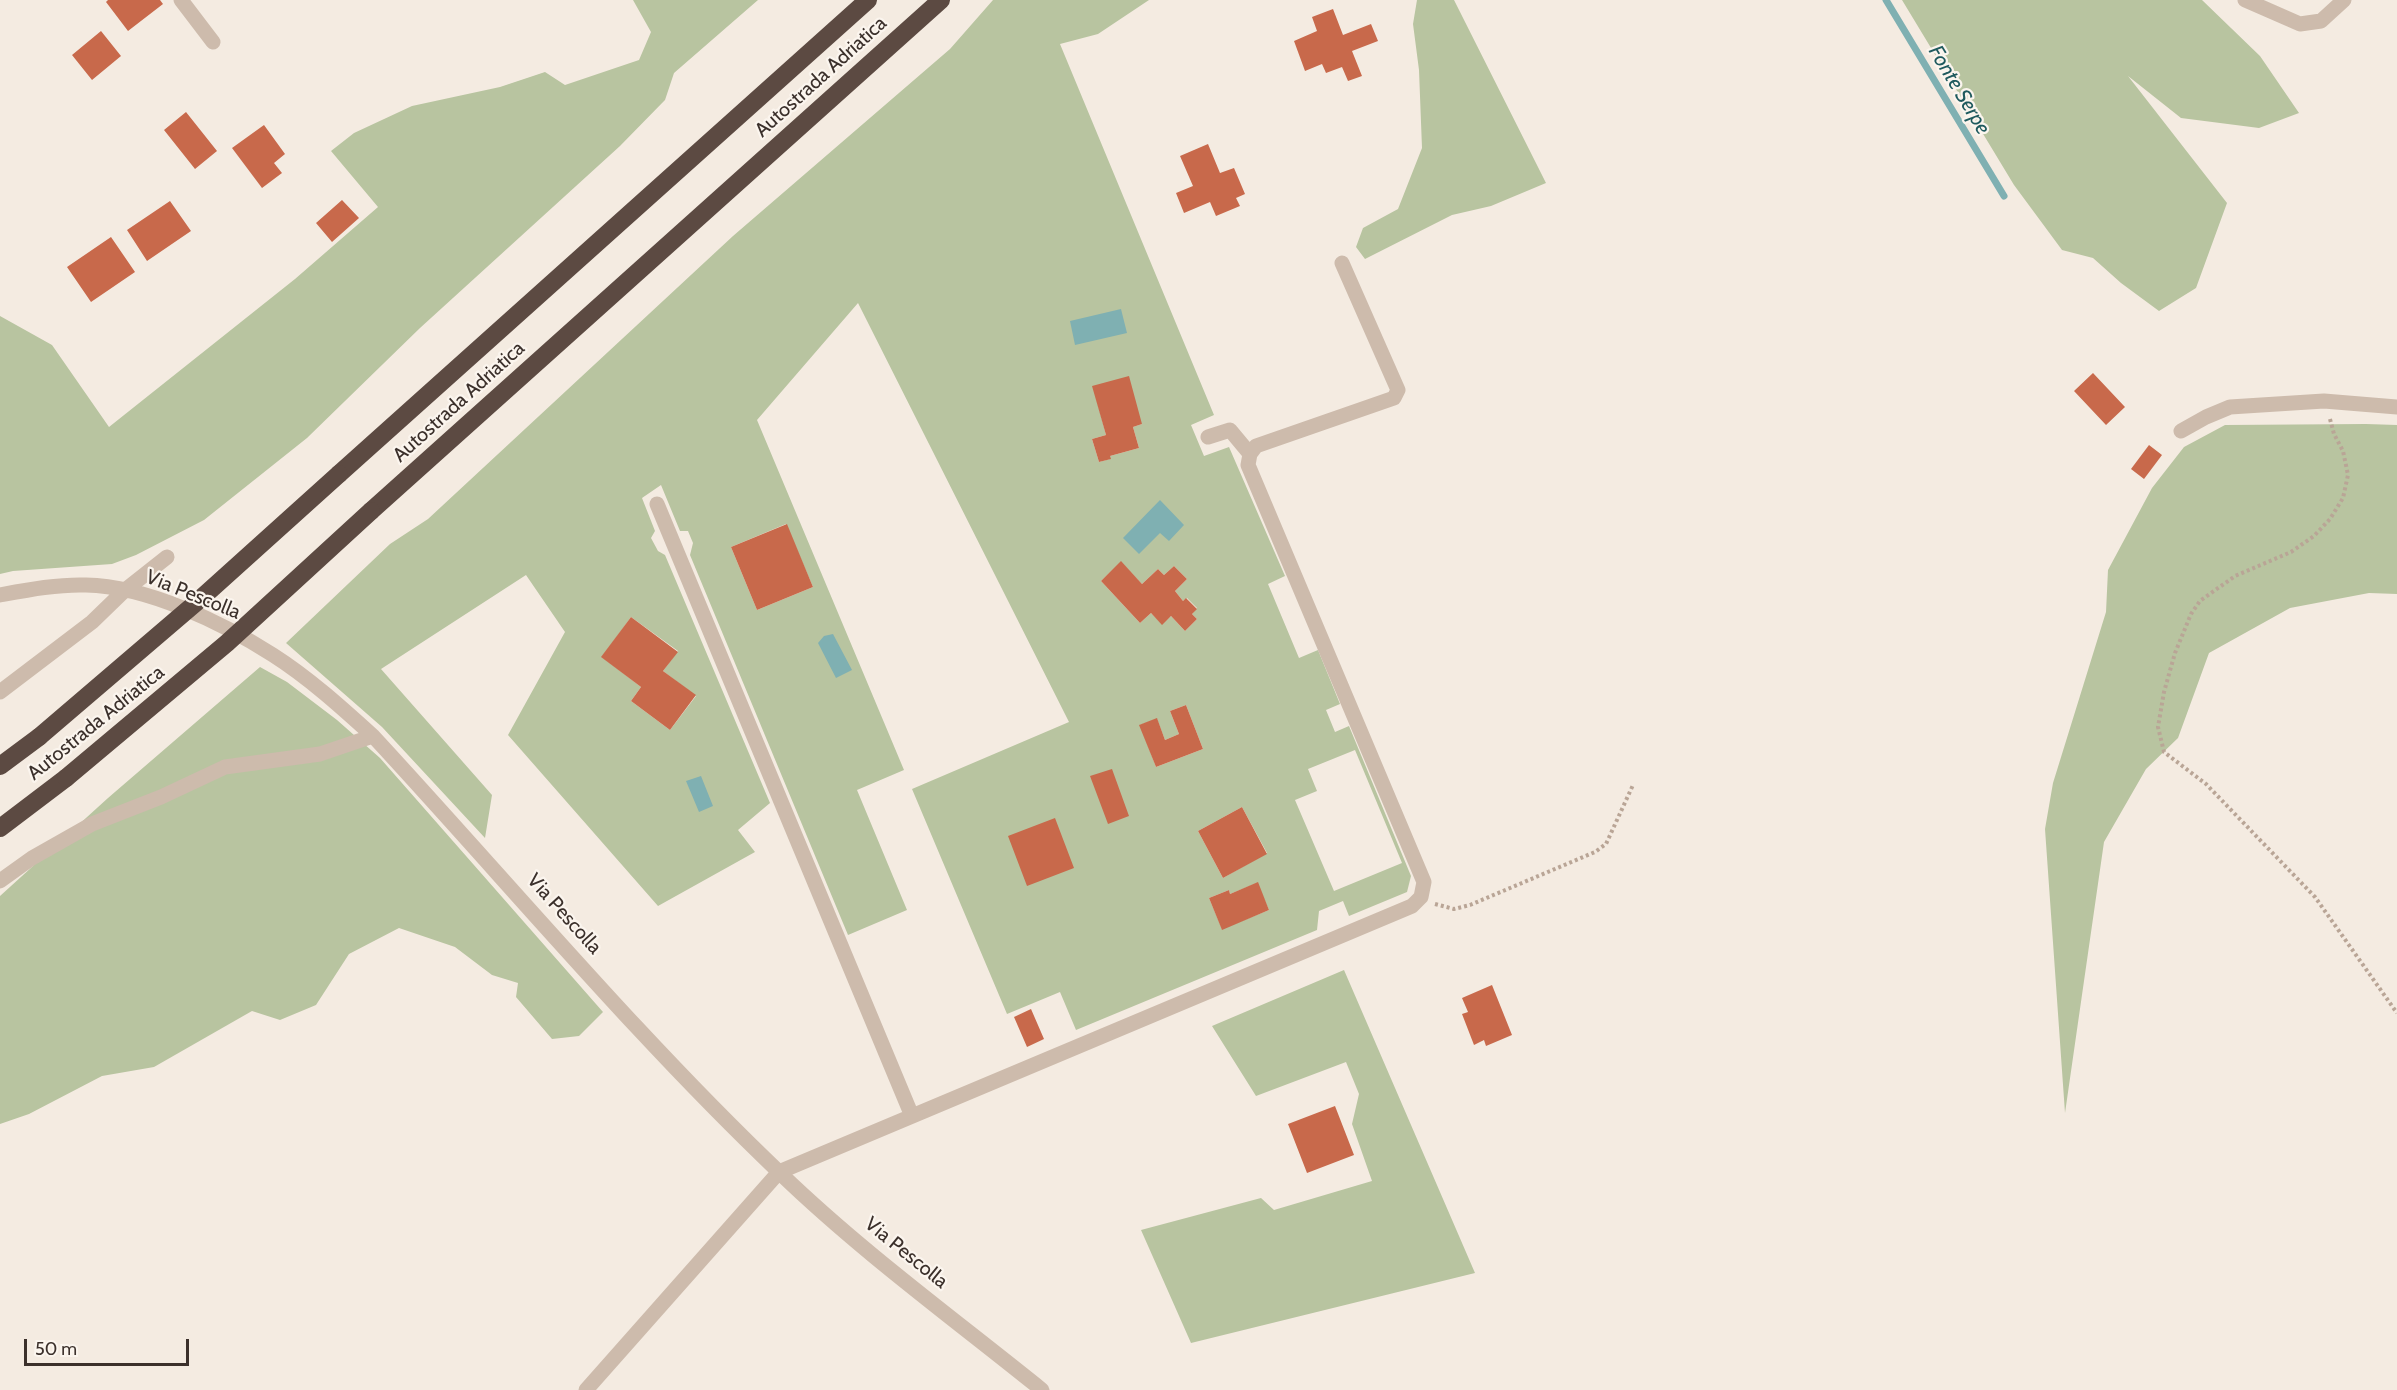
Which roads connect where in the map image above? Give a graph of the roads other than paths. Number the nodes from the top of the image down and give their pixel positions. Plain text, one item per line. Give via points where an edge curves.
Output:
1 (181, 0) edge
2 (868, 0) edge
3 (941, 0) edge
4 (2245, 0) edge
5 (2344, 0) edge
6 (213, 42) dead end
7 (1342, 263) dead end
8 (2397, 407) edge
9 (2181, 431) dead end
10 (1208, 437) dead end
11 (1250, 454) junction
12 (657, 504) dead end
13 (167, 557) dead end
14 (124, 591) junction
15 (0, 595) edge
16 (0, 692) edge
17 (373, 736) junction
18 (0, 766) edge
19 (0, 828) edge
20 (0, 881) edge
21 (912, 1116) junction
22 (779, 1172) junction
23 (586, 1390) edge
24 (1042, 1390) edge

1 - 6 street
2 - 18 highway, Autostrada Adriatica, bridge via 198,601
3 - 19 highway, Autostrada Adriatica, bridge via 227,643
4 - 5 street via 2300,24 2320,21
7 - 11 street via 1398,390 1394,398 1256,446
8 - 9 street via 2324,401 2230,407
10 - 11 street via 1230,430
11 - 21 street via 1248,465 1424,882 1421,897 1412,906
12 - 21 street
13 - 14 street
14 - 15 street, Via Pescolla via 87,585
14 - 16 street via 92,622
14 - 17 street, Via Pescolla via 148,595 212,621 273,655
17 - 20 street via 320,754 225,767 92,824
17 - 22 street, Via Pescolla via 649,1041
21 - 22 street
22 - 23 street
22 - 24 street, Via Pescolla

